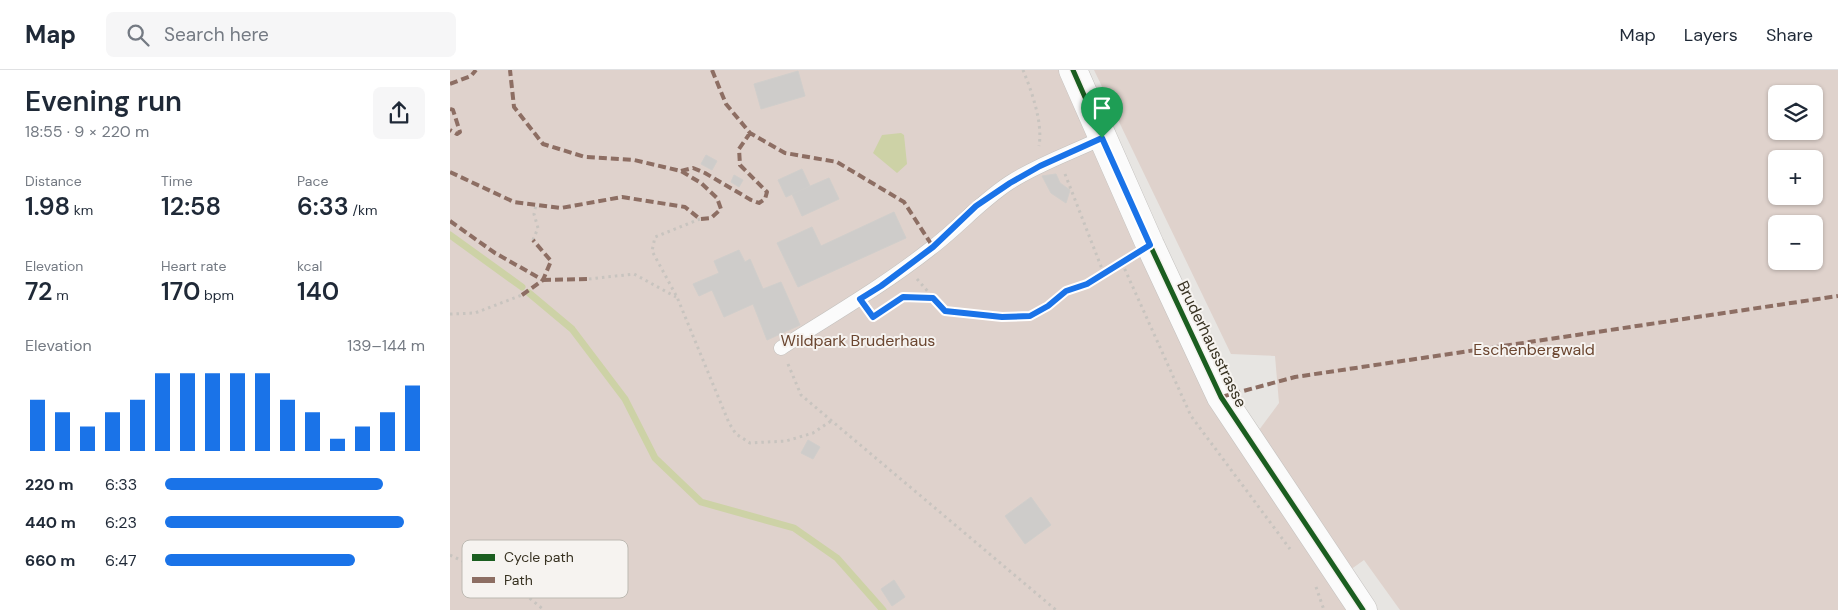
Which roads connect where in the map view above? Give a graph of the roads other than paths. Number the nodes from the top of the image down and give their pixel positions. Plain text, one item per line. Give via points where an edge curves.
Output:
1 (1073, 70) edge
2 (1102, 138) junction
3 (780, 348) road end
4 (1363, 610) edge

1 - 2 street, Bruderhausstrasse
2 - 3 lane via 1010,183 976,206 907,267
2 - 4 street, Bruderhausstrasse via 1221,398

